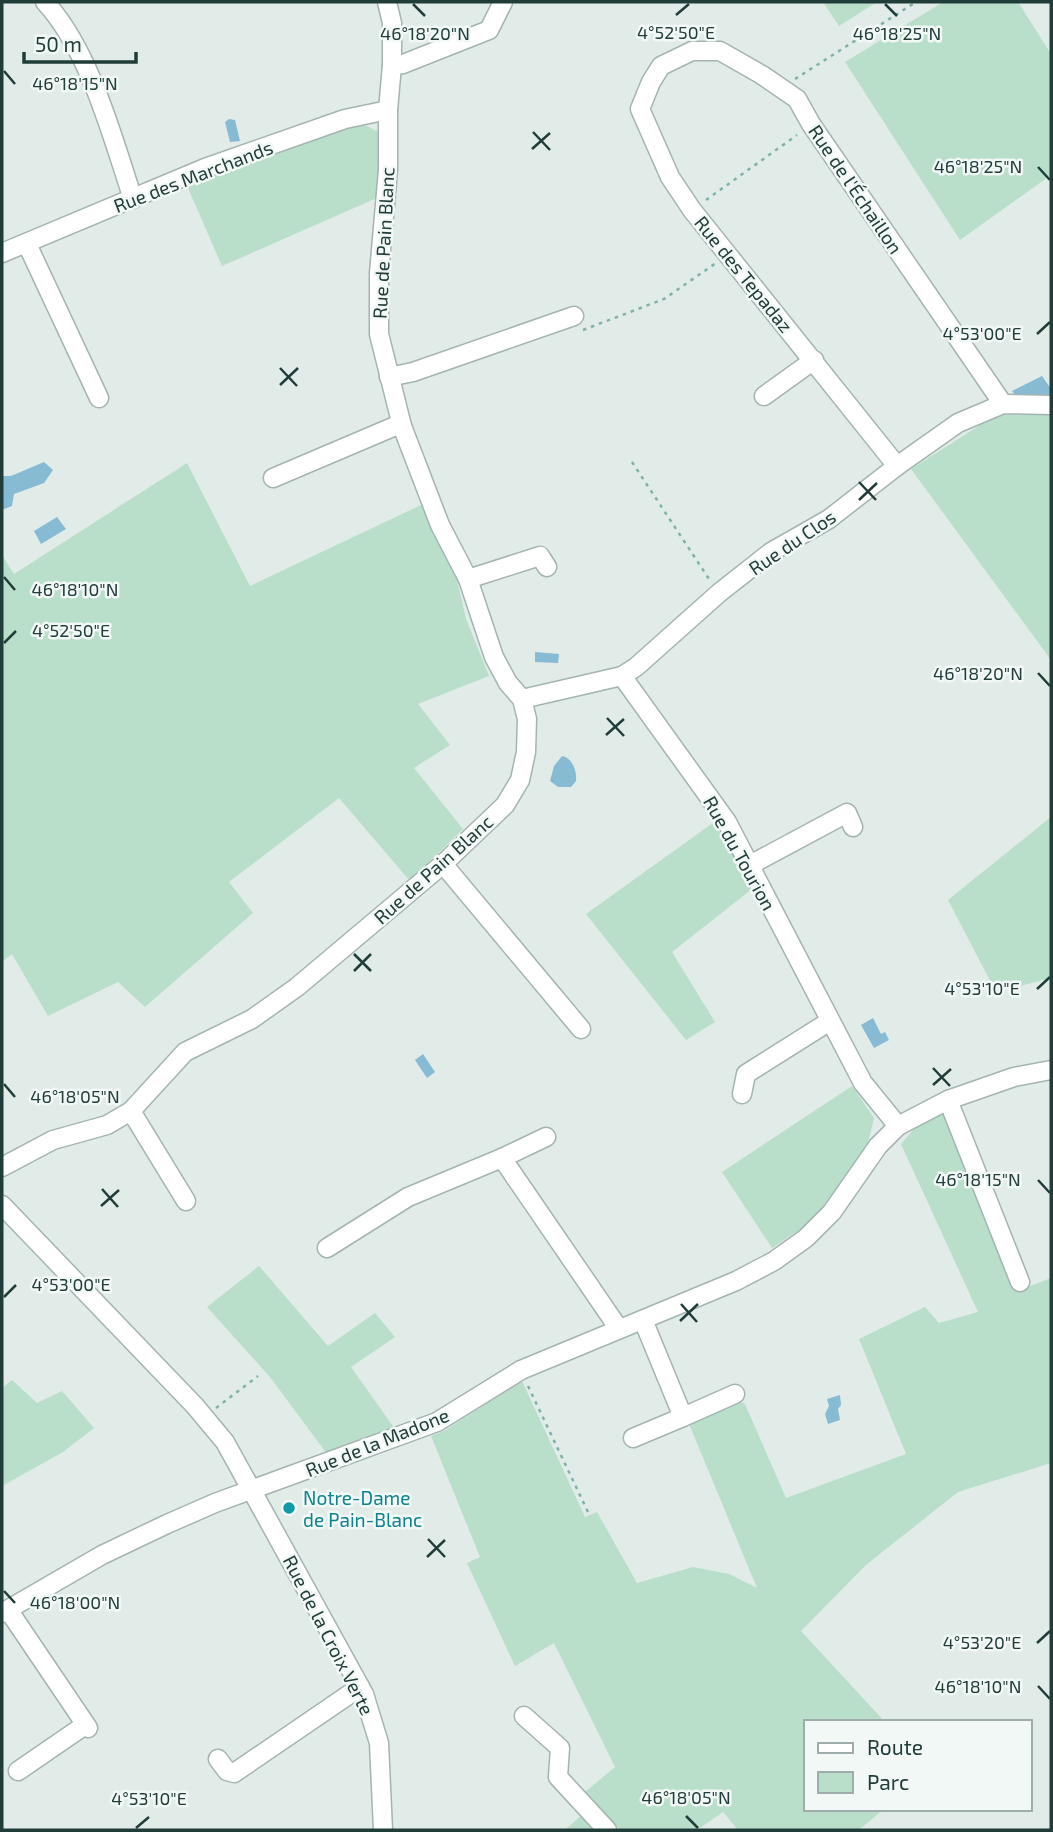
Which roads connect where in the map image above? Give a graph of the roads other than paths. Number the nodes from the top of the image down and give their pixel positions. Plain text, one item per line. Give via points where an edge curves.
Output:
1 (45, 2) edge
2 (387, 2) edge
3 (503, 2) edge
4 (393, 65) junction
5 (661, 66) joint
6 (388, 110) junction
7 (133, 199) junction
8 (27, 244) junction
9 (2, 253) edge
10 (574, 316) road end
11 (814, 360) junction
12 (389, 377) junction
13 (764, 396) dead end
14 (99, 398) dead end
15 (1003, 404) junction
16 (1051, 405) edge
17 (402, 426) junction
18 (897, 466) junction
19 (273, 478) dead end
20 (547, 566) dead end
21 (468, 579) junction
22 (622, 676) junction
23 (522, 699) junction
24 (853, 827) dead end
25 (443, 864) junction
26 (750, 865) junction
27 (830, 1021) junction
28 (581, 1029) dead end
29 (1051, 1070) edge
30 (742, 1094) dead end
31 (948, 1100) junction
32 (131, 1111) junction
33 (898, 1126) junction
34 (546, 1137) dead end
35 (502, 1158) junction
36 (2, 1167) edge
37 (186, 1201) dead end
38 (2, 1205) edge
39 (327, 1248) dead end
40 (1020, 1282) dead end
41 (643, 1320) junction
42 (618, 1329) junction
43 (735, 1394) dead end
44 (683, 1416) junction
45 (633, 1438) dead end
46 (253, 1489) junction
47 (5, 1612) edge
48 (360, 1688) junction
49 (524, 1716) dead end
50 (218, 1759) dead end
51 (18, 1771) dead end
52 (383, 1830) edge
53 (607, 1830) edge

1 - 7 street via 82,61
2 - 4 street, Rue de Pain Blanc
3 - 4 street via 489,30
4 - 6 street, Rue de Pain Blanc
5 - 11 street, Rue des Tepadaz via 640,109 670,177
5 - 15 street, Rue de l'Échaillon via 692,51 720,51 797,100
6 - 7 street, Rue des Marchands via 345,119 205,168
6 - 12 street, Rue de Pain Blanc via 379,334
7 - 8 street, Rue des Marchands
8 - 9 street, Rue des Marchands
8 - 14 street
10 - 12 street
11 - 13 street
11 - 18 street, Rue des Tepadaz
12 - 17 street, Rue de Pain Blanc
15 - 16 street, Rue du Clos
15 - 18 street, Rue du Clos via 958,423
17 - 19 street
17 - 21 street, Rue de Pain Blanc via 440,525
18 - 22 street, Rue du Clos via 829,519 771,552
20 - 21 street via 540,556
21 - 23 street, Rue de Pain Blanc via 494,657
22 - 23 street
22 - 26 street, Rue du Tourion via 698,779
23 - 25 street, Rue de Pain Blanc via 527,719 520,780 505,804
24 - 26 street via 847,813
25 - 28 street
25 - 32 street, Rue de Pain Blanc via 274,1003 185,1052
26 - 27 street, Rue du Tourion
27 - 30 street via 746,1074
27 - 33 street, Rue du Tourion via 863,1083
29 - 31 street, Rue de la Madone via 1014,1077
31 - 33 street, Rue de la Madone
31 - 40 street
32 - 36 street, Rue de Pain Blanc via 107,1125 53,1140
32 - 37 street
33 - 41 street, Rue de la Madone via 878,1146 832,1212 806,1238 736,1281
34 - 35 street
35 - 39 street via 408,1198
35 - 42 street
38 - 46 street, Rue de la Croix Verte via 204,1417 225,1441
41 - 42 street, Rue de la Madone
41 - 44 street
42 - 46 street, Rue de la Madone via 520,1370 437,1422
43 - 44 street
44 - 45 street
46 - 47 street, Rue de la Madone via 113,1550
46 - 48 street, Rue de la Croix Verte
47 - 51 street via 86,1727
48 - 50 street via 234,1773
48 - 52 street, Rue de la Croix Verte via 379,1743
49 - 53 street via 560,1748 558,1777

